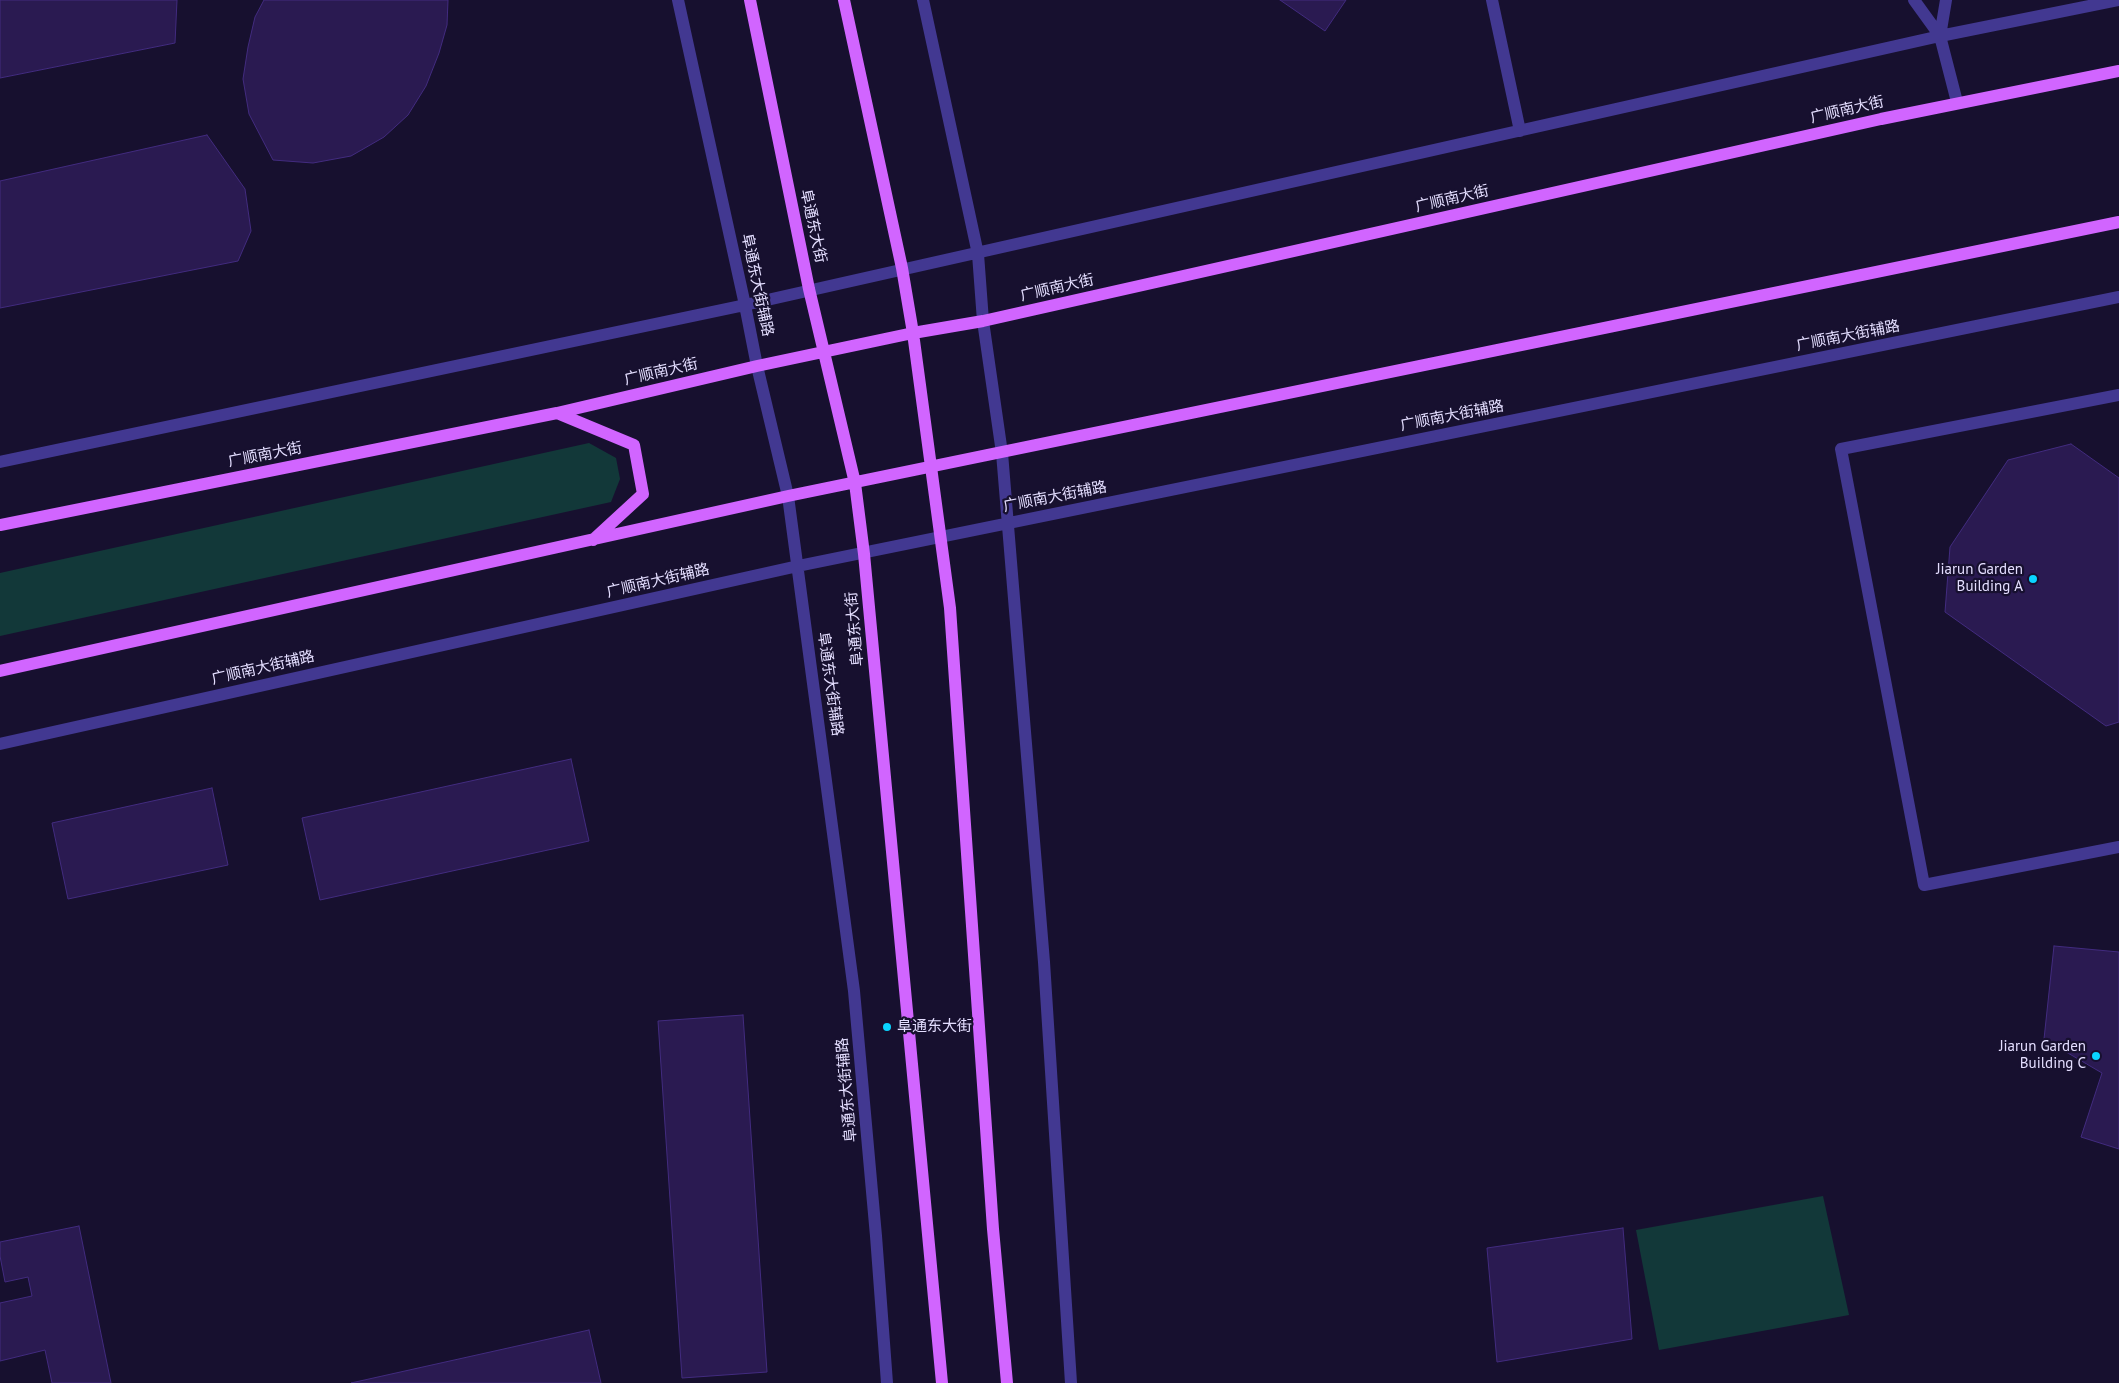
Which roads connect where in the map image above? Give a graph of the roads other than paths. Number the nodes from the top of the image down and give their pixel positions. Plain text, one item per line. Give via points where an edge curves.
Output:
1 (678, 0) edge
2 (750, 0) edge
3 (844, 0) edge
4 (923, 0) edge
5 (1492, 0) edge
6 (1914, 0) edge
7 (1946, 0) edge
8 (2119, 0) edge
9 (1940, 36) junction
10 (2119, 70) edge
11 (1957, 102) junction
12 (1520, 131) junction
13 (2119, 222) edge
14 (978, 254) junction
15 (902, 268) junction
16 (809, 289) junction
17 (2119, 297) edge
18 (746, 305) junction
19 (983, 321) junction
20 (913, 333) junction
21 (824, 352) junction
22 (757, 366) junction
23 (2119, 395) edge
24 (557, 412) junction
25 (1002, 453) junction
26 (0, 462) edge
27 (932, 467) junction
28 (855, 483) junction
29 (788, 496) junction
30 (1009, 523) junction
31 (0, 525) edge
32 (941, 537) junction
33 (593, 540) junction
34 (864, 554) junction
35 (798, 566) junction
36 (0, 671) edge
37 (0, 744) edge
38 (2119, 847) edge
39 (887, 1383) edge
40 (942, 1383) edge
41 (1007, 1383) edge
42 (1071, 1383) edge

1 - 18 street, 阜通东大街辅路
2 - 16 main road, 阜通东大街
3 - 15 main road
4 - 14 street
5 - 12 street
6 - 9 street
7 - 9 street
8 - 9 street
9 - 11 street
9 - 12 street
10 - 11 main road, 广顺南大街
11 - 19 main road, 广顺南大街
12 - 14 street
13 - 25 main road
14 - 15 street
14 - 19 street
15 - 16 street
15 - 20 main road
16 - 18 street
16 - 21 main road, 阜通东大街
17 - 30 street, 广顺南大街辅路
18 - 22 street, 阜通东大街辅路
18 - 26 street
19 - 20 main road, 广顺南大街
19 - 25 street
20 - 21 main road, 广顺南大街
20 - 27 main road
21 - 22 main road, 广顺南大街
21 - 28 main road, 阜通东大街
22 - 24 main road, 广顺南大街
22 - 29 street, 阜通东大街辅路
23 - 38 street via 1841,449 1924,885
24 - 31 main road, 广顺南大街
24 - 33 main road via 634,445 643,494
25 - 27 main road
25 - 30 street
27 - 28 main road
27 - 32 main road
28 - 29 main road
28 - 34 main road, 阜通东大街
29 - 33 main road
29 - 35 street, 阜通东大街辅路
30 - 32 street, 广顺南大街辅路
30 - 42 street via 1044,962
32 - 34 street, 广顺南大街辅路
32 - 41 main road via 950,608 993,1229
33 - 36 main road
34 - 35 street, 广顺南大街辅路
34 - 40 main road, 阜通东大街
35 - 37 street, 广顺南大街辅路
35 - 39 street, 阜通东大街辅路 via 854,991

